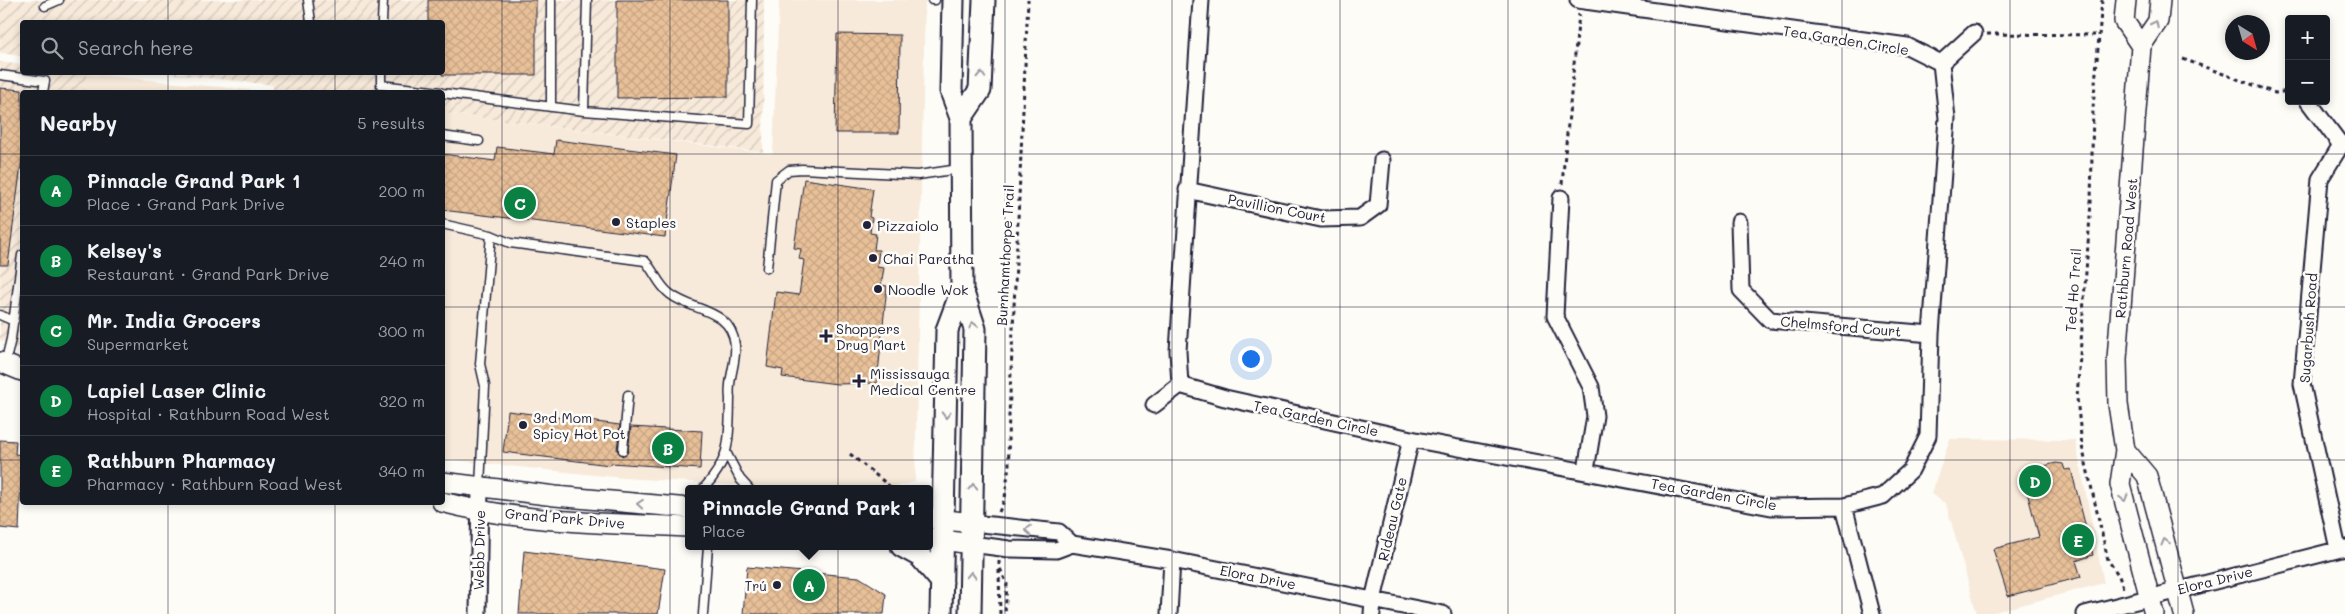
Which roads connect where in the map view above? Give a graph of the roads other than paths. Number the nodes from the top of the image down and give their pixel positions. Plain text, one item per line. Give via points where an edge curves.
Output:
1 (59, 0) edge
2 (308, 0) edge
3 (383, 0) edge
4 (551, 0) edge
5 (587, 0) edge
6 (752, 0) edge
7 (953, 0) edge
8 (984, 0) edge
9 (1201, 0) edge
10 (1579, 0) edge
11 (2126, 0) edge
12 (2160, 0) edge
13 (45, 6) dead end
14 (311, 20) edge
15 (382, 20) edge
16 (1974, 33) road end
17 (2142, 46) junction
18 (1941, 63) junction
19 (0, 75) edge
20 (381, 75) edge
21 (43, 90) edge
22 (419, 90) edge
23 (445, 93) edge
24 (2311, 105) edge
25 (551, 107) junction
26 (584, 112) junction
27 (961, 118) junction
28 (445, 136) edge
29 (479, 141) dead end
30 (2343, 144) edge
31 (1382, 160) dead end
32 (961, 169) junction
33 (1187, 190) junction
34 (1560, 198) road end
35 (1739, 222) dead end
36 (445, 225) edge
37 (491, 235) junction
38 (767, 268) dead end
39 (20, 272) edge
40 (962, 290) junction
41 (0, 315) edge
42 (14, 321) junction
43 (1932, 334) junction
44 (2, 363) edge
45 (20, 370) edge
46 (1180, 385) junction
47 (628, 395) dead end
48 (1154, 405) dead end
49 (1411, 439) junction
50 (623, 450) dead end
51 (2125, 450) junction
52 (727, 454) junction
53 (1586, 470) junction
54 (445, 482) edge
55 (707, 485) edge
56 (745, 485) edge
57 (480, 486) junction
58 (445, 503) edge
59 (685, 506) edge
60 (1844, 506) junction
61 (480, 510) junction
62 (972, 523) junction
63 (685, 527) edge
64 (936, 529) edge
65 (971, 544) junction
66 (1072, 544) junction
67 (2342, 548) edge
68 (708, 550) edge
69 (909, 550) edge
70 (1172, 560) junction
71 (942, 582) junction
72 (2178, 589) junction
73 (2152, 605) edge
74 (1372, 607) edge
75 (478, 614) edge
76 (703, 614) edge
77 (942, 614) edge
78 (970, 614) edge
79 (1169, 614) edge
80 (1443, 614) edge
81 (1872, 614) edge
82 (2085, 614) edge
83 (2184, 614) edge

1 - 13 lane
2 - 14 lane
3 - 15 lane
4 - 25 lane
5 - 26 lane
6 - 26 lane via 749,124
7 - 27 main road via 952,91
27 -> 8 main road via 980,90
9 - 33 street
10 - 18 street, Tea Garden Circle via 1906,46
11 - 17 street via 2124,20
17 -> 12 street, Rathburn Road West via 2158,21
16 - 18 street
17 - 51 street, Rathburn Road West via 2117,359 2118,404
18 - 43 street, Tea Garden Circle via 1947,118
19 - 21 lane via 45,81
20 - 22 lane via 381,85
23 - 25 lane
24 - 30 street
25 - 26 lane
27 - 32 main road
28 - 29 lane
30 - 67 street, Sugarbush Road via 2320,179 2302,384
31 - 33 street, Pavillion Court via 1378,205 1360,218 1321,219
32 - 38 lane via 918,175 802,168 789,170 776,180
32 - 40 main road
33 - 46 street via 1178,351
34 - 53 street via 1555,316 1591,387 1596,416
35 - 43 street, Chelmsford Court via 1742,290 1770,320
36 - 37 lane
37 - 52 lane via 527,246 645,261 658,283 671,295 715,313 733,334 736,347 729,390
37 - 57 lane via 480,364 485,386
39 - 42 lane
62 -> 40 main road via 975,329
40 -> 64 main road via 947,330
41 - 42 lane
42 - 44 lane
43 - 60 street, Tea Garden Circle via 1928,436 1911,470 1883,496
44 - 45 street
46 - 48 street
46 - 49 street, Tea Garden Circle
47 - 50 lane
49 - 53 street, Tea Garden Circle
49 - 74 street, Rideau Gate
72 -> 51 street via 2147,476
51 -> 73 street, Rathburn Road West via 2120,484
52 - 55 lane
52 - 56 lane
53 - 60 street, Tea Garden Circle via 1771,507
54 - 57 street, Grand Park Drive
59 -> 57 street, Grand Park Drive via 547,495
57 - 61 street, Webb Drive
58 - 61 street, Grand Park Drive
60 - 81 street
61 - 63 street, Grand Park Drive via 556,520
61 - 75 street, Webb Drive
62 - 64 street
62 - 65 main road
66 -> 62 street, Elora Drive via 1059,532
64 - 65 street
64 - 71 main road
65 - 66 street, Elora Drive via 1056,550
78 -> 65 main road
66 - 70 street, Elora Drive
67 - 72 street, Elora Drive
68 - 76 lane
69 - 71 main road via 920,556
70 - 74 street, Elora Drive
70 - 79 street
71 - 77 main road
72 - 73 street, Elora Drive
72 - 83 street
73 - 82 street, Elora Drive
74 - 80 street, Elora Drive

